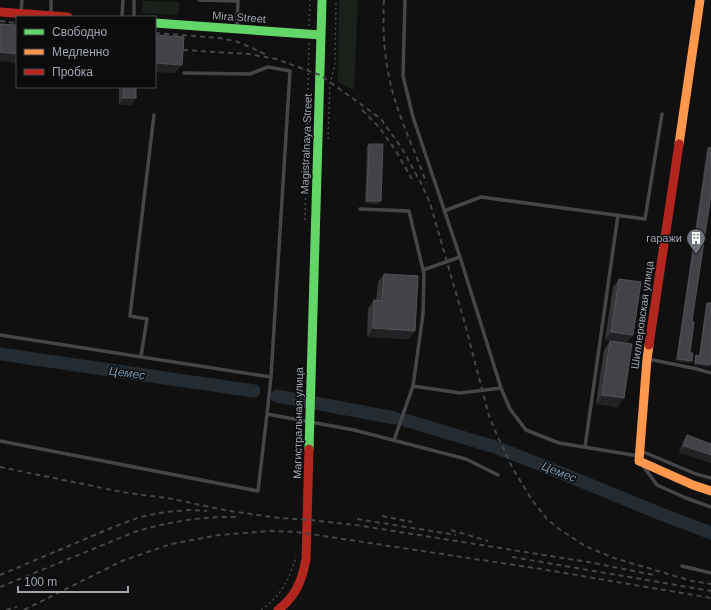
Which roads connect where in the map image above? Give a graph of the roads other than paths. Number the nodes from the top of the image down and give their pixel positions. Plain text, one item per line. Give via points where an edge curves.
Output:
1 (22, 0) edge
2 (51, 0) edge
3 (123, 0) edge
4 (134, 0) edge
5 (199, 0) edge
6 (322, 0) edge
7 (404, 0) edge
8 (700, 0) edge
9 (238, 1) edge
10 (0, 12) edge
11 (21, 14) junction
12 (50, 16) joint
13 (122, 16) edge
14 (134, 16) edge
15 (156, 23) edge
16 (237, 29) junction
17 (321, 35) junction
18 (184, 73) dead end
19 (662, 114) dead end
20 (154, 115) dead end
21 (360, 209) dead end
22 (444, 211) junction
23 (618, 215) junction
24 (460, 257) junction
25 (423, 270) junction
26 (313, 288) joint
27 (0, 335) edge
28 (141, 356) junction
29 (647, 359) junction
30 (711, 373) edge
31 (271, 377) junction
32 (413, 386) junction
33 (501, 388) junction
34 (267, 414) junction
35 (394, 440) junction
36 (0, 442) edge
37 (585, 447) junction
38 (639, 456) junction
39 (498, 475) dead end
40 (711, 478) edge
41 (711, 491) edge
42 (711, 507) edge
43 (682, 566) dead end
44 (711, 573) edge
45 (278, 610) edge

1 - 11 lane
2 - 12 lane
3 - 13 lane
4 - 14 lane
5 - 9 lane
6 - 17 main road, Magistralnaya Street
7 - 22 lane via 404,76 413,117
8 - 29 main road, Шиллеровская улица
9 - 16 lane
10 - 11 main road
11 - 12 main road
15 - 16 main road, Mira Street
16 - 17 main road, Mira Street
17 - 26 main road, Magistralnaya Street
18 - 31 lane via 250,74 268,67 290,71
19 - 23 lane via 645,219
20 - 28 lane via 130,316 147,319
21 - 25 lane via 409,211
22 - 23 lane via 481,197
22 - 24 lane
23 - 37 lane
24 - 25 lane
24 - 33 lane
25 - 32 lane via 423,314
26 - 45 main road, Магистральная улица via 306,559 302,579 294,594
27 - 28 lane
28 - 31 lane
29 - 30 lane
29 - 38 main road, Шиллеровская улица
31 - 34 lane
32 - 33 lane via 460,393
32 - 35 lane
33 - 37 lane via 510,409 526,430 559,443
34 - 35 lane
34 - 36 lane via 258,491
35 - 39 lane via 466,459
37 - 38 lane
38 - 40 lane
38 - 41 main road via 693,485
38 - 42 lane via 657,485
43 - 44 lane

